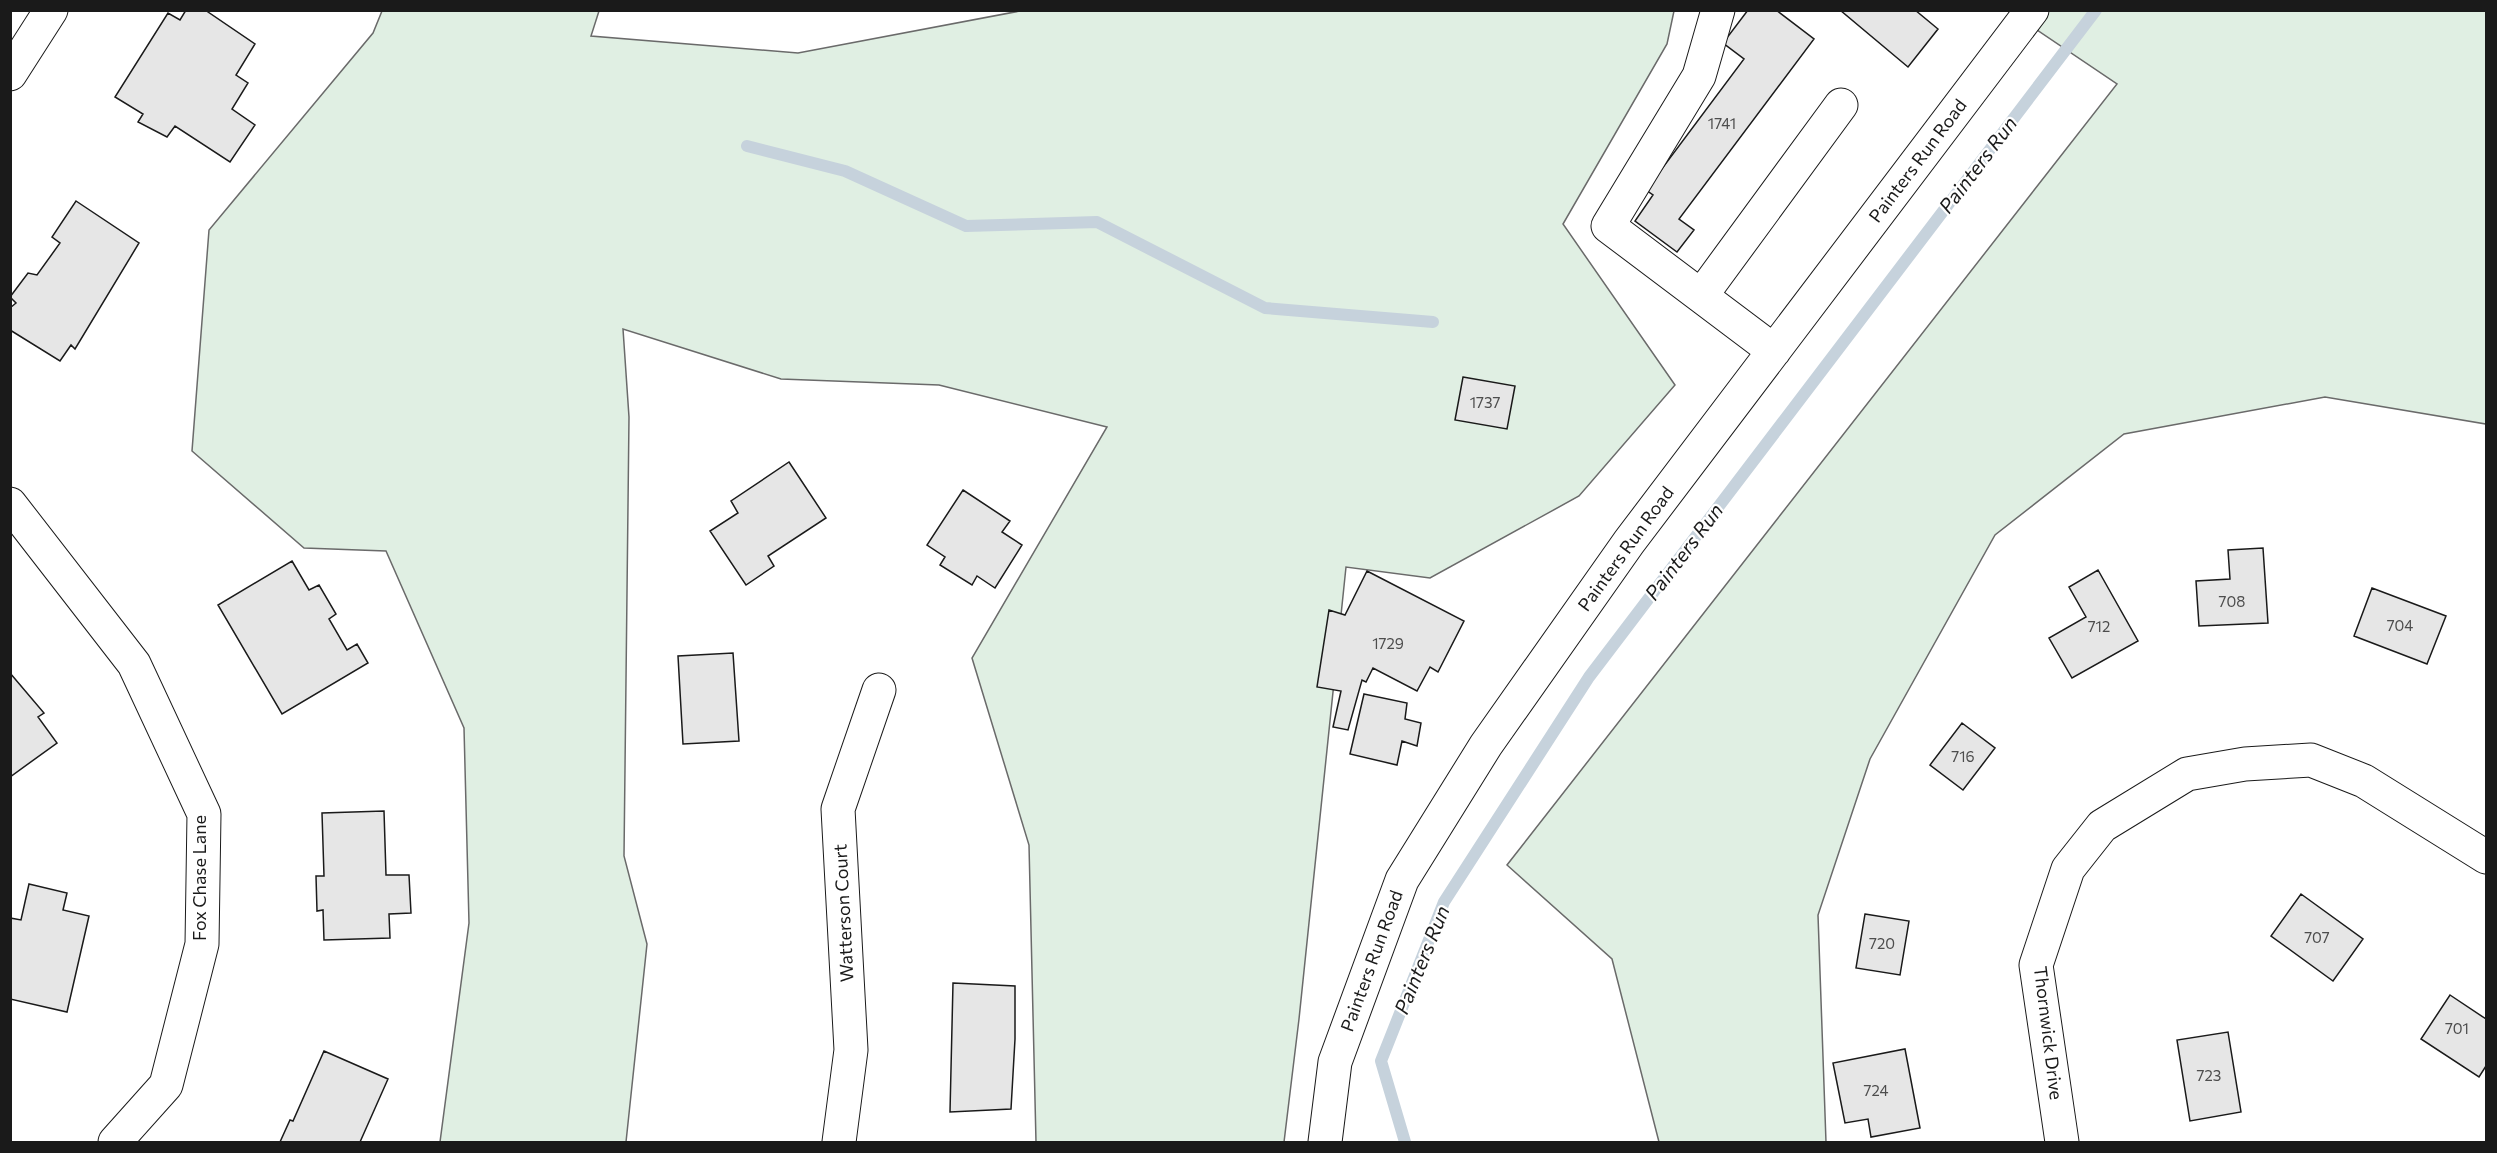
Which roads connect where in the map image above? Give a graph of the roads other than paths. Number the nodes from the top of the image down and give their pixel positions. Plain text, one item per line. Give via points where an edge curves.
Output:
1 (51, 10) edge
2 (1718, 10) edge
3 (2032, 10) edge
4 (10, 74) edge
5 (1841, 105) dead end
6 (1701, 296) junction
7 (1774, 351) junction
8 (10, 504) edge
9 (879, 690) dead end
10 (2487, 857) edge
11 (115, 1143) edge
12 (839, 1143) edge
13 (1325, 1143) edge
14 (2062, 1143) edge

1 - 4 street
2 - 6 street via 1700,76 1608,226
3 - 7 street, Painters Run Road
5 - 6 street
6 - 7 street
7 - 13 street, Painters Run Road via 1629,542 1547,658 1486,745 1402,880 1335,1062
8 - 11 street, Fox Chase Lane via 134,664 204,814 202,944 166,1085
9 - 12 street, Watterson Court via 838,809 851,1050
10 - 14 street, Thornwick Drive via 2364,781 2311,760 2245,764 2187,774 2102,826 2068,869 2036,965

